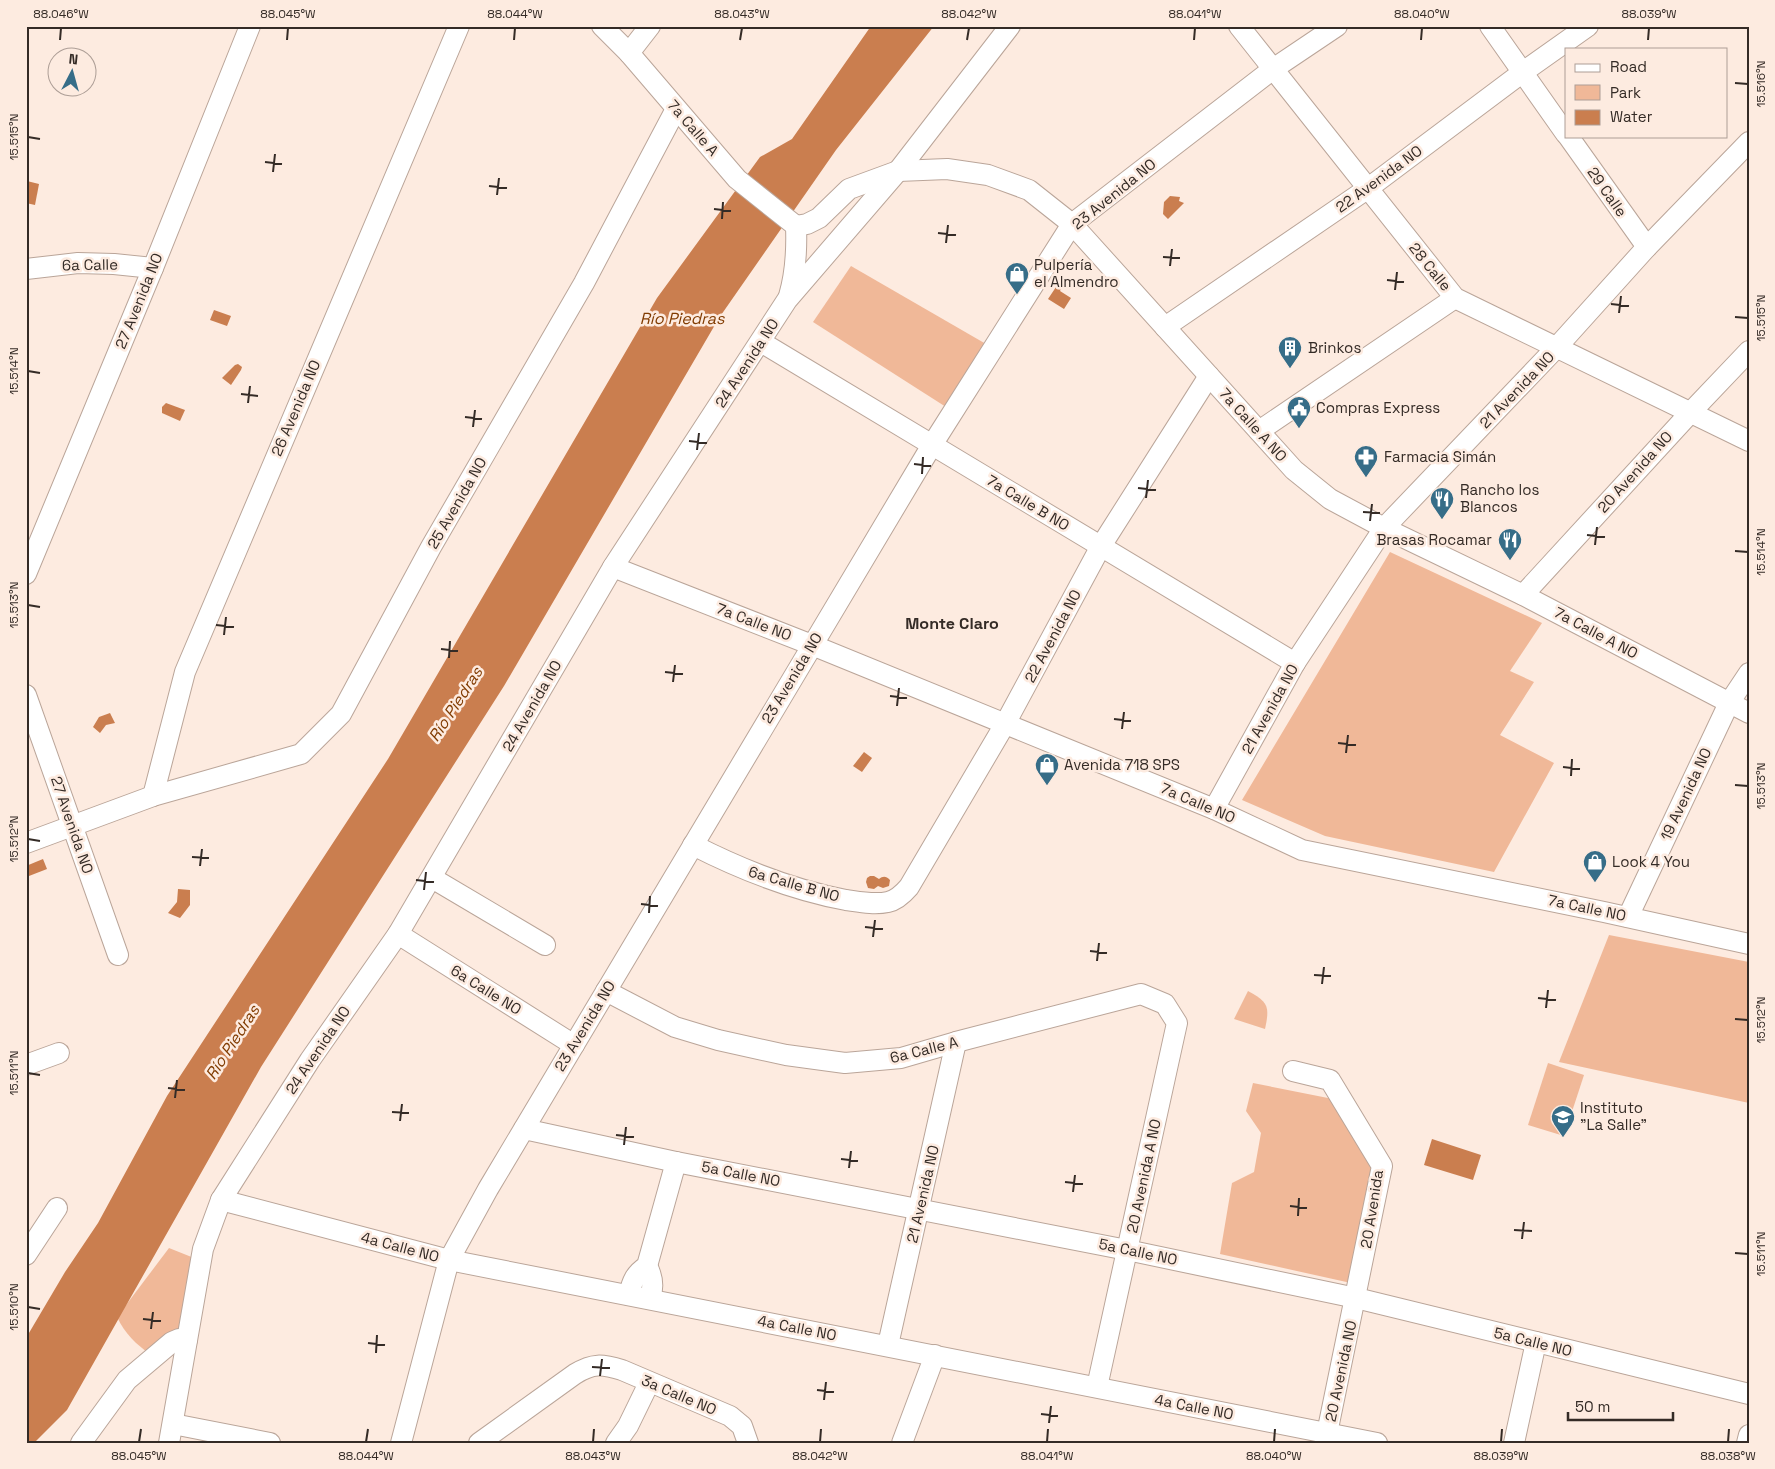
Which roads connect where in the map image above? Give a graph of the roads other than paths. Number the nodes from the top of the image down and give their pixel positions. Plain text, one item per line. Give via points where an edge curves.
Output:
1 (250, 26) edge
2 (459, 26) edge
3 (602, 26) edge
4 (1010, 26) edge
5 (1239, 26) edge
6 (1337, 26) edge
7 (1490, 26) edge
8 (1588, 26) edge
9 (647, 30) edge
10 (629, 53) junction
11 (1273, 69) junction
12 (1523, 72) junction
13 (676, 109) junction
14 (1565, 132) edge
15 (1569, 138) edge
16 (1749, 142) edge
17 (898, 171) junction
18 (1367, 189) junction
19 (793, 224) junction
20 (1072, 224) junction
21 (1647, 247) junction
22 (153, 268) junction
23 (26, 269) edge
24 (1455, 298) junction
25 (788, 300) junction
26 (1164, 326) junction
27 (761, 342) junction
28 (1556, 348) junction
29 (1749, 351) edge
30 (1209, 376) junction
31 (1690, 413) junction
32 (1259, 431) junction
33 (1749, 441) edge
34 (932, 445) junction
35 (1384, 528) junction
36 (1101, 546) junction
37 (29, 560) edge
38 (613, 567) junction
39 (1523, 595) junction
40 (812, 645) junction
41 (1295, 663) junction
42 (1749, 673) edge
43 (26, 695) edge
44 (1729, 703) junction
45 (1749, 713) edge
46 (1005, 724) junction
47 (153, 796) junction
48 (1214, 809) junction
49 (72, 826) junction
50 (26, 842) edge
51 (692, 845) junction
52 (432, 878) junction
53 (900, 897) joint
54 (1628, 917) junction
55 (398, 934) junction
56 (1749, 944) edge
57 (545, 945) dead end
58 (118, 956) dead end
59 (606, 991) junction
60 (1177, 1023) joint
61 (956, 1042) junction
62 (574, 1045) junction
63 (59, 1053) dead end
64 (26, 1065) edge
65 (1293, 1071) dead end
66 (524, 1129) junction
67 (676, 1162) junction
68 (221, 1200) junction
69 (57, 1208) dead end
70 (920, 1208) junction
71 (1127, 1250) junction
72 (26, 1255) edge
73 (449, 1260) junction
74 (647, 1266) junction
75 (629, 1295) junction
76 (1356, 1298) junction
77 (650, 1299) junction
78 (187, 1340) junction
79 (1536, 1342) junction
80 (888, 1345) junction
81 (935, 1355) junction
82 (649, 1383) junction
83 (1097, 1387) junction
84 (1749, 1394) edge
85 (171, 1433) edge
86 (1749, 1434) edge
87 (1326, 1438) edge
88 (81, 1443) edge
89 (270, 1443) edge
90 (401, 1443) edge
91 (479, 1443) edge
92 (616, 1443) edge
93 (748, 1443) edge
94 (902, 1443) edge
95 (1376, 1443) edge
96 (1514, 1443) edge
97 (1747, 1443) edge

1 - 22 street, 27 Avenida NO
2 - 47 street, 26 Avenida NO via 185,672
3 - 10 street, 7a Calle A
4 - 17 street, 24 Avenida NO
5 - 11 street, 28 Calle
6 - 11 street, 23 Avenida NO
7 - 12 street, 29 Calle
8 - 12 street, 22 Avenida NO
9 - 10 street
10 - 13 street, 7a Calle A
11 - 18 street, 28 Calle
11 - 20 street, 23 Avenida NO
12 - 14 street, 29 Calle
12 - 18 street, 22 Avenida NO
13 - 19 street, 7a Calle A via 737,179
13 - 47 street, 25 Avenida NO via 584,283 431,547 341,714 302,754
15 - 21 street, 29 Calle
16 - 21 street, 21 Avenida NO
17 - 19 street, 7a Calle A NO via 849,189 807,224
17 - 20 street, 7a Calle A NO via 947,169 988,175 1029,190
17 - 25 street, 24 Avenida NO
18 - 24 street, 28 Calle
18 - 26 street, 22 Avenida NO
19 - 25 street via 797,260
20 - 26 street, 7a Calle A NO
20 - 34 street, 23 Avenida NO
21 - 28 street, 21 Avenida NO
22 - 23 street, 6a Calle via 78,263
22 - 37 street, 27 Avenida NO
24 - 28 street, 28 Calle
24 - 32 street
25 - 27 street, 24 Avenida NO
26 - 30 street, 7a Calle A NO
27 - 34 street, 7a Calle B NO
27 - 38 street, 24 Avenida NO
28 - 31 street, 28 Calle
28 - 35 street, 21 Avenida NO
29 - 31 street, 20 Avenida NO
30 - 32 street, 7a Calle A NO
30 - 36 street, 22 Avenida NO
31 - 33 street, 28 Calle
31 - 39 street, 20 Avenida NO
32 - 35 street, 7a Calle A NO via 1294,470 1330,499
34 - 36 street, 7a Calle B NO
34 - 40 street, 23 Avenida NO
35 - 39 street, 7a Calle A NO
35 - 41 street, 21 Avenida NO
36 - 41 street, 7a Calle B NO
36 - 46 street, 22 Avenida NO
38 - 40 street, 7a Calle NO
38 - 52 street, 24 Avenida NO
39 - 44 street, 7a Calle A NO
40 - 46 street, 7a Calle NO
40 - 51 street, 23 Avenida NO
41 - 48 street, 21 Avenida NO
42 - 44 street, 19 Avenida NO
43 - 49 street, 27 Avenida NO
44 - 45 street, 7a Calle A NO
44 - 54 street, 19 Avenida NO
46 - 48 street, 7a Calle NO
46 - 53 street, 22 Avenida NO via 909,887
47 - 49 street
48 - 54 street, 7a Calle NO via 1302,850
49 - 50 street
49 - 58 street, 27 Avenida NO
51 - 53 street, 6a Calle B NO via 779,884 826,896 870,904
51 - 59 street, 23 Avenida NO
52 - 55 street, 24 Avenida NO
52 - 57 street
54 - 56 street, 7a Calle NO
55 - 62 street, 6a Calle NO
55 - 68 street, 24 Avenida NO via 310,1060
59 - 61 street, 6a Calle A via 675,1027 786,1055 845,1063 901,1058
59 - 62 street, 23 Avenida NO
60 - 61 street, 6a Calle A via 1165,1004 1141,994
60 - 71 street, 20 Avenida A NO
61 - 70 street, 21 Avenida NO
62 - 66 street, 23 Avenida NO
63 - 64 street
65 - 76 street, 20 Avenida via 1330,1080 1382,1166
66 - 67 street, 5a Calle NO
66 - 73 street, 23 Avenida NO
67 - 70 street, 5a Calle NO
67 - 74 street
68 - 73 street, 4a Calle NO
68 - 78 street, 24 Avenida NO via 203,1249
69 - 72 street
70 - 71 street, 5a Calle NO
70 - 80 street, 21 Avenida NO
71 - 76 street, 5a Calle NO
71 - 83 street, 20 Avenida A NO
73 - 75 street, 4a Calle NO
73 - 90 street, 23 Avenida NO
74 - 75 street via 633,1278
74 - 77 street via 653,1283
75 - 77 street, 4a Calle NO
76 - 79 street, 5a Calle NO
76 - 87 street, 20 Avenida NO
77 - 80 street, 4a Calle NO
78 - 85 street, 24 Avenida NO
78 - 88 street via 172,1342 127,1380
79 - 84 street, 5a Calle NO
79 - 96 street
80 - 81 street, 4a Calle NO
81 - 83 street, 4a Calle NO
81 - 94 street
82 - 91 street, 3a Calle NO via 616,1368 586,1367
82 - 92 street
82 - 93 street, 3a Calle NO via 730,1416 742,1426
83 - 87 street, 4a Calle NO
85 - 89 street
86 - 97 street
87 - 95 street, 4a Calle NO

